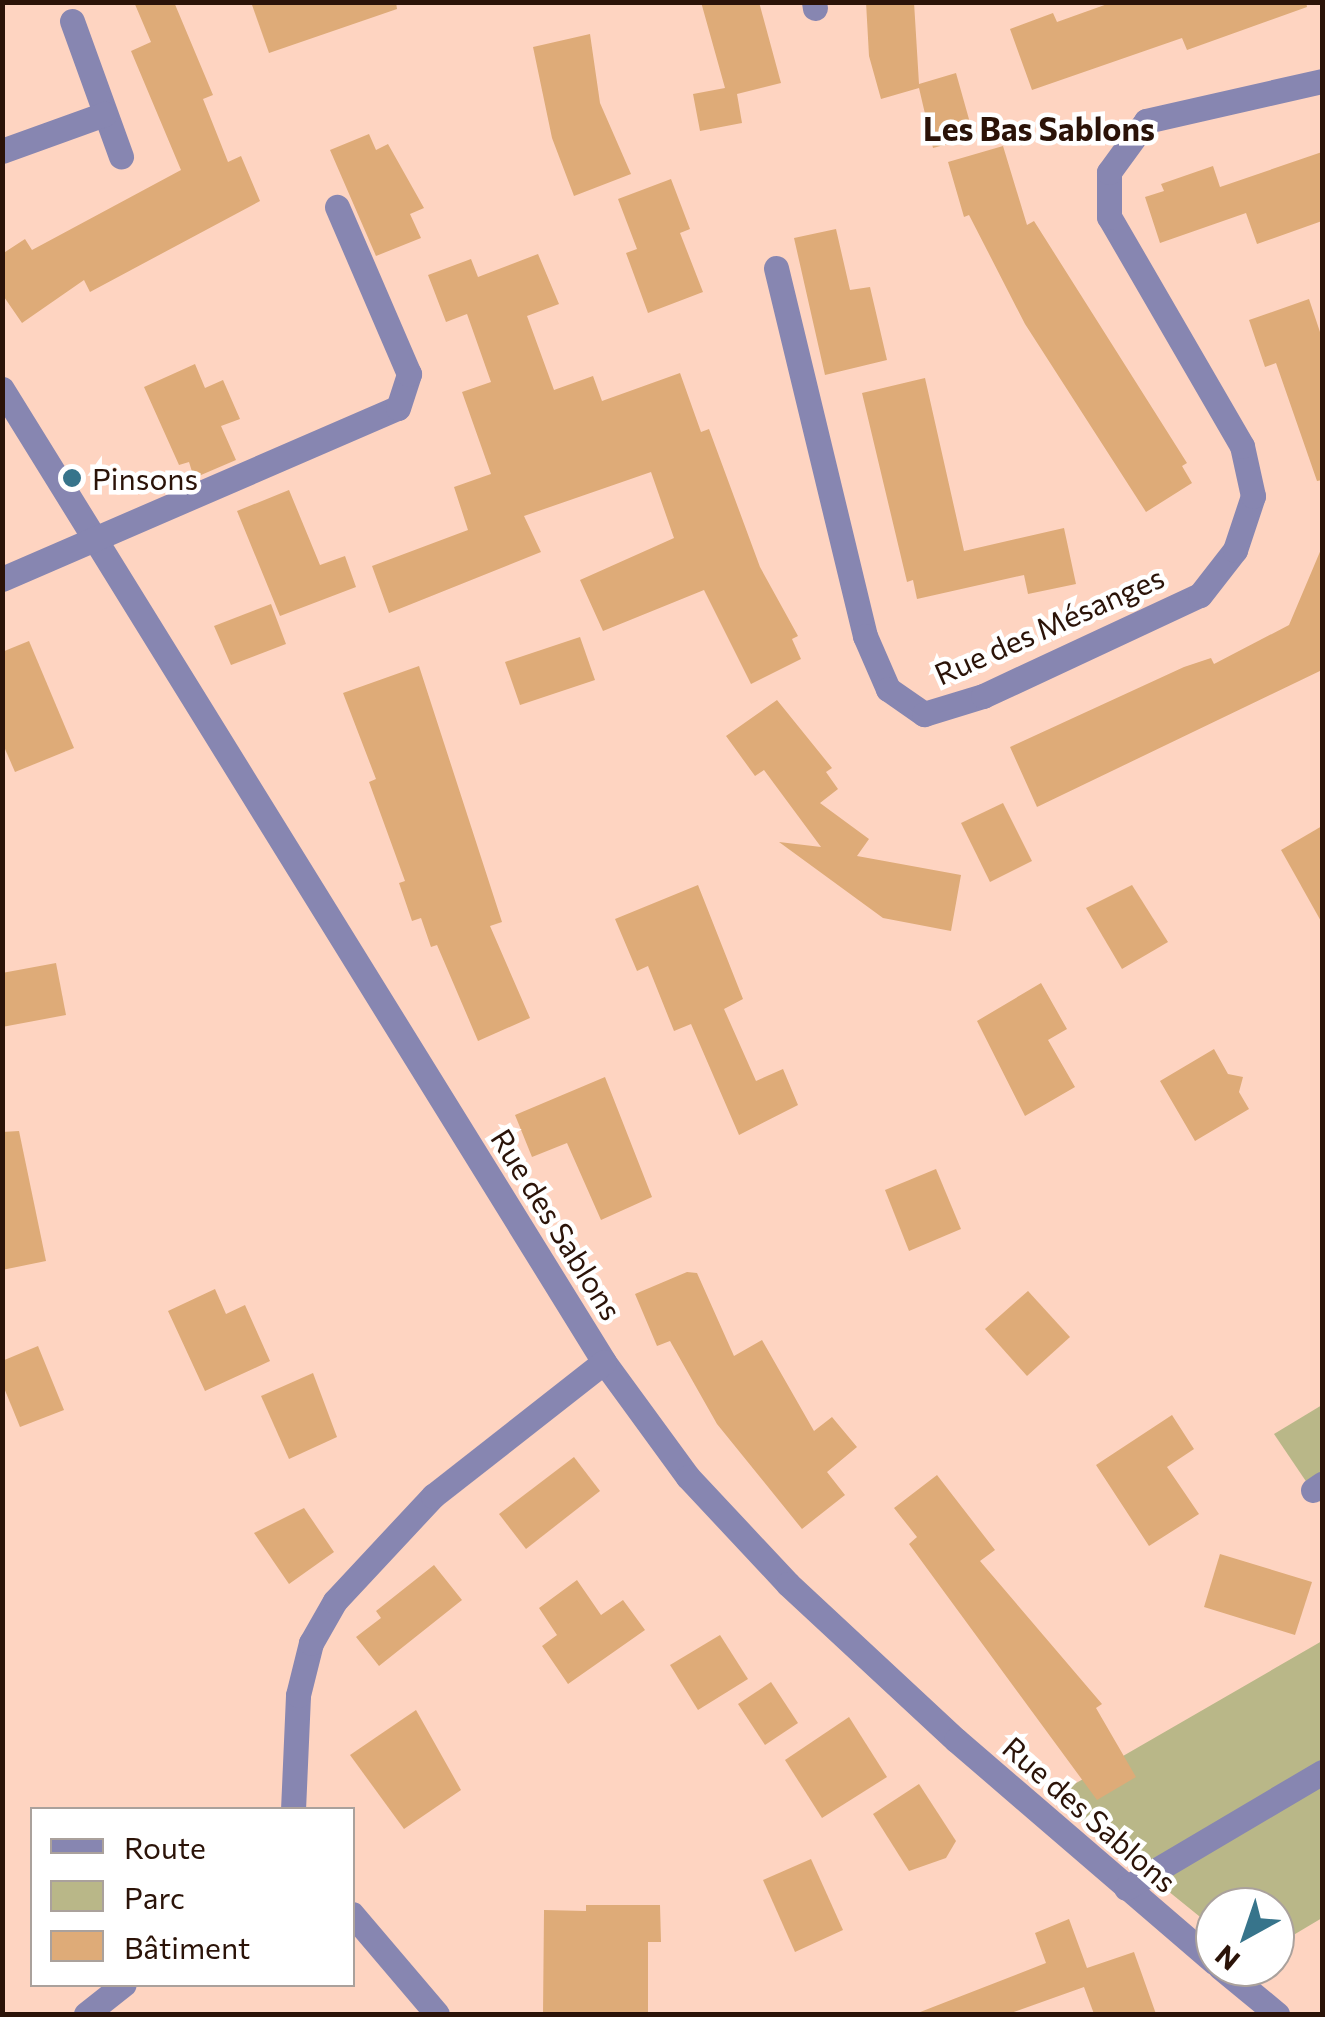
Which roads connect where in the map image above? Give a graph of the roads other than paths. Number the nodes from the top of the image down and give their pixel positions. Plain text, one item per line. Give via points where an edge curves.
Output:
1 (72, 21) dead end
2 (1322, 81) edge
3 (104, 114) junction
4 (2, 151) edge
5 (121, 156) dead end
6 (337, 207) dead end
7 (776, 268) dead end
8 (2, 390) edge
9 (97, 540) junction
10 (2, 579) edge
11 (604, 1362) junction
12 (1322, 1772) edge
13 (293, 1807) edge
14 (1126, 1888) junction
15 (355, 1918) edge
16 (1195, 1946) edge
17 (120, 1987) edge
18 (1244, 1987) edge
19 (86, 2014) edge
20 (437, 2014) edge
21 (1277, 2014) edge

1 - 3 street
2 - 7 street, Rue des Mésanges via 1146,120 1109,172 1108,218 1242,446 1254,496 1235,550 1200,594 983,696 924,714 888,689 865,636
3 - 4 street
3 - 5 street
6 - 9 street via 409,374 398,408
8 - 9 street, Rue des Sablons
9 - 10 street
9 - 11 street, Rue des Sablons
11 - 13 street via 433,1496 336,1600 311,1643 298,1695
11 - 14 street, Rue des Sablons via 688,1477 788,1584
12 - 14 street
14 - 16 street, Rue des Sablons
15 - 20 street
17 - 19 street
18 - 21 street, Rue des Sablons

